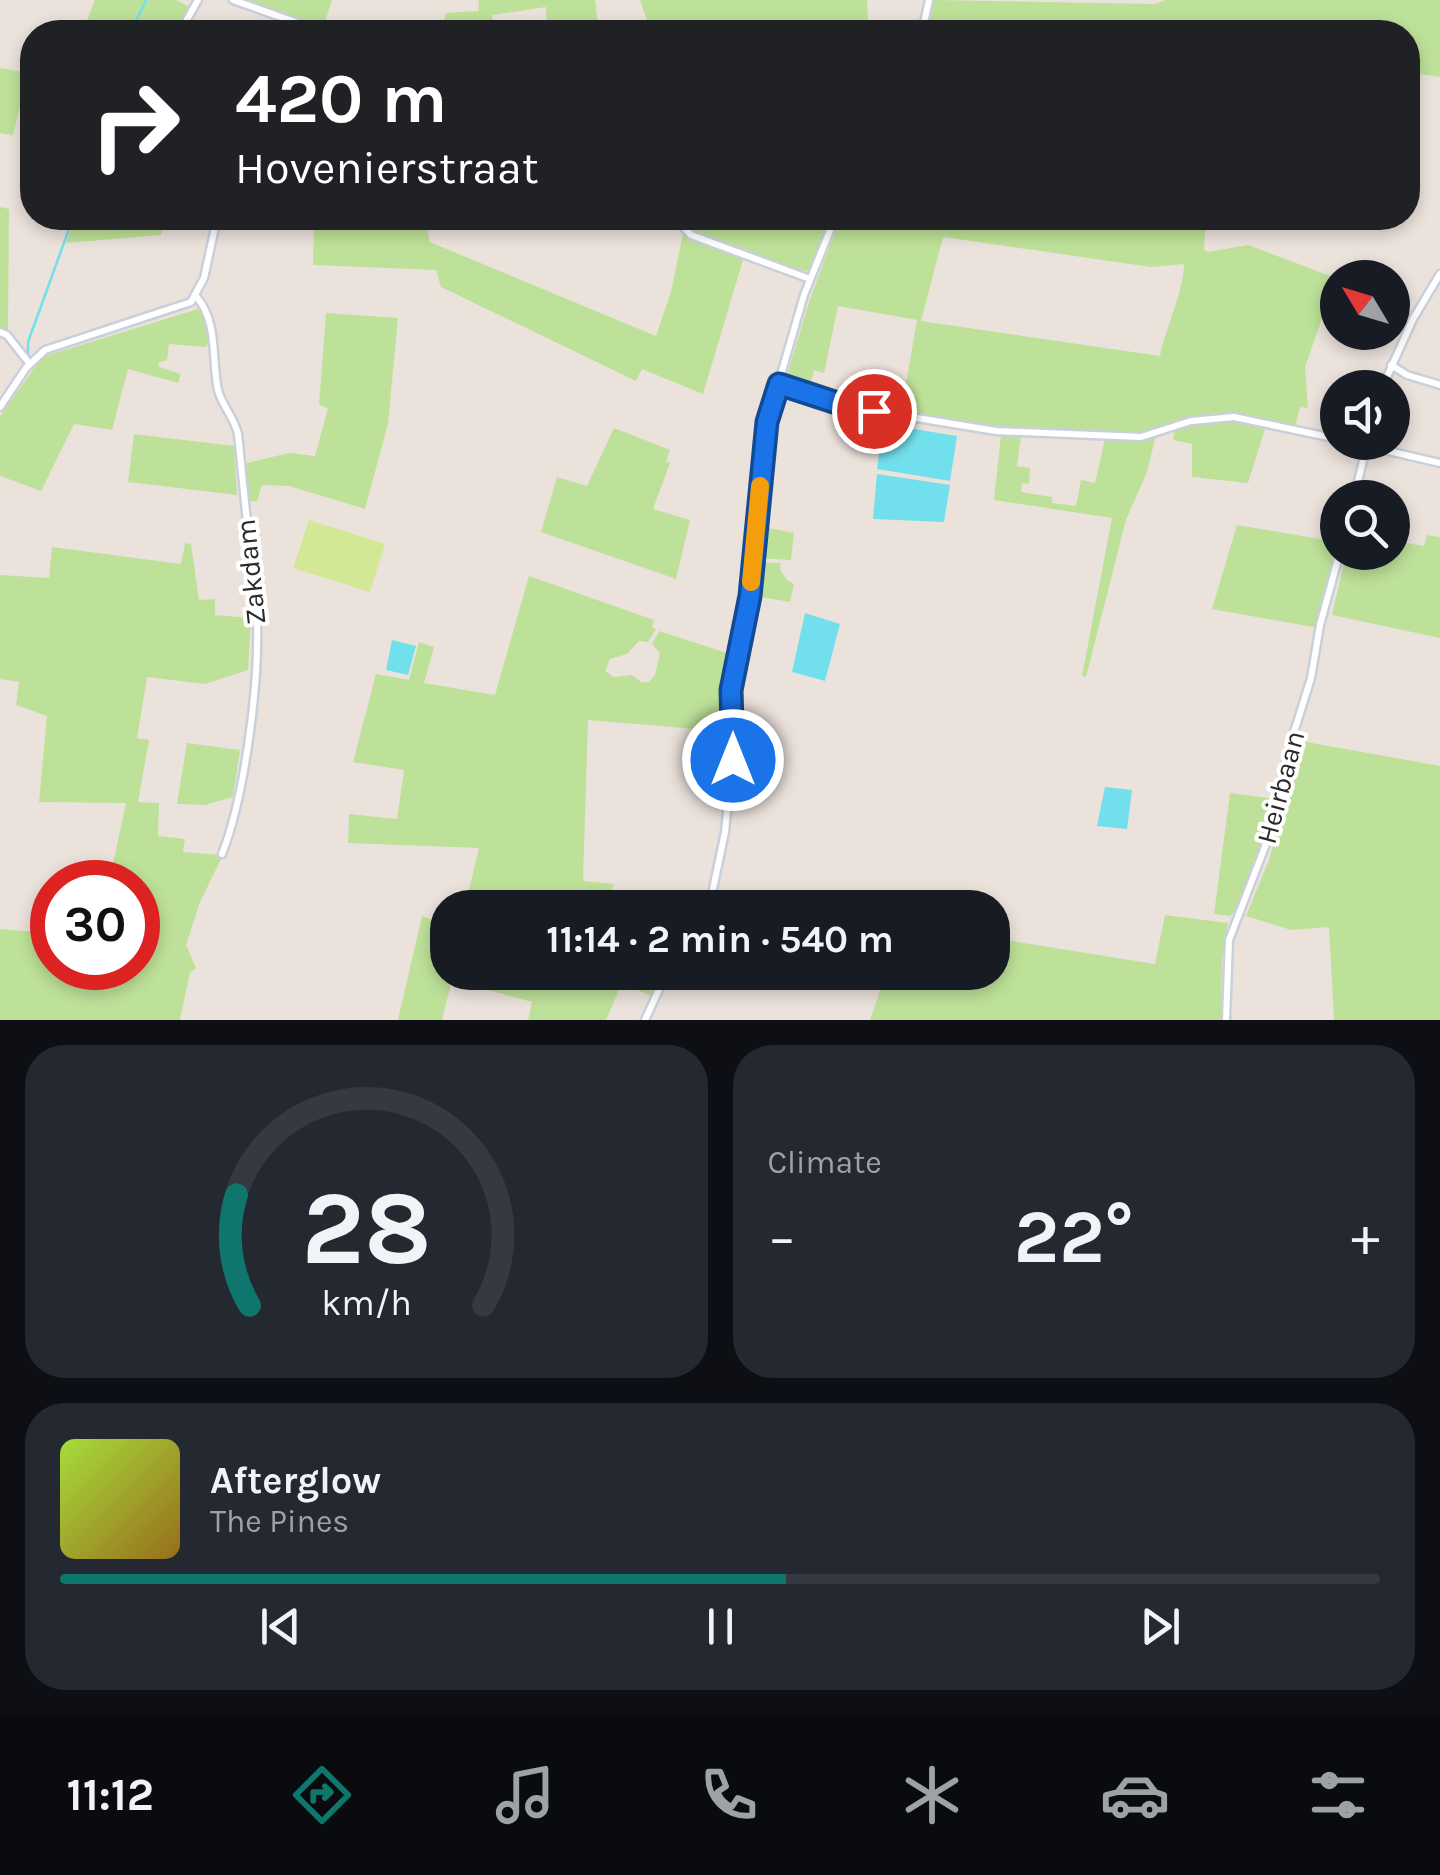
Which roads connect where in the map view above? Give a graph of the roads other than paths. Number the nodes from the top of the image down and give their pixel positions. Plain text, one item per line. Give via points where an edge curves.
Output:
1 (233, 0) edge
2 (289, 20) edge
3 (214, 230) edge
4 (686, 230) edge
5 (830, 230) edge
6 (1440, 274) edge
7 (810, 278) junction
8 (196, 296) junction
9 (0, 332) edge
10 (29, 364) junction
11 (1391, 365) junction
12 (1389, 370) edge
13 (779, 384) junction
14 (1440, 385) edge
15 (0, 407) edge
16 (1320, 436) edge
17 (1410, 456) edge
18 (1440, 463) edge
19 (1336, 570) edge
20 (222, 854) dead end
21 (713, 890) edge
22 (659, 990) edge
23 (645, 1020) edge
24 (1226, 1020) edge

1 - 2 street
3 - 8 street
4 - 7 street
5 - 7 street
6 - 11 street
7 - 13 street
8 - 10 street via 178,309 58,344
8 - 20 street, Zakdam via 210,321 218,389 238,434 258,648 246,752
9 - 10 street
10 - 15 street
11 - 12 street
11 - 14 street
13 - 16 street via 834,402 996,431 1140,437 1191,421 1234,418
13 - 21 street via 765,436 750,596 731,690 734,742
17 - 18 street
19 - 24 street, Heirbaan via 1266,844 1229,940
22 - 23 street

